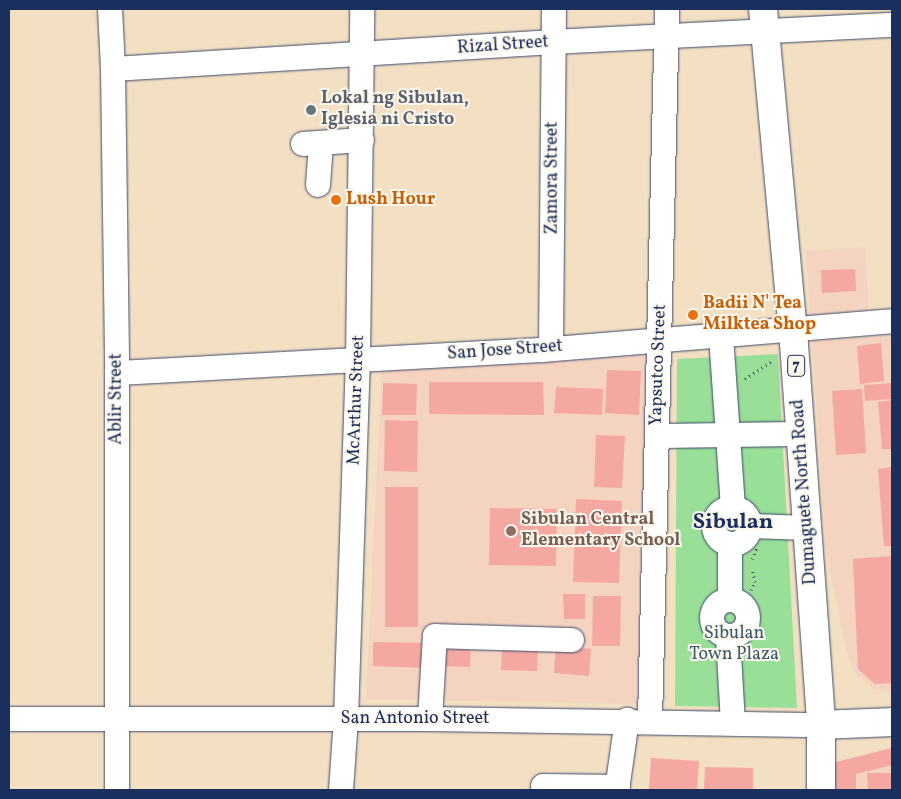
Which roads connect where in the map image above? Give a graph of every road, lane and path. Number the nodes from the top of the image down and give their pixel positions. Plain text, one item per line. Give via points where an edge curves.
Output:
1 (110, 9) edge
2 (362, 9) edge
3 (554, 9) edge
4 (667, 9) edge
5 (764, 20) edge
6 (892, 25) edge
7 (667, 36) junction
8 (554, 42) junction
9 (362, 54) junction
10 (113, 69) junction
11 (362, 140) junction
12 (318, 185) dead end
13 (892, 321) edge
14 (793, 330) junction
15 (721, 336) junction
16 (660, 341) junction
17 (551, 348) junction
18 (358, 360) junction
19 (118, 372) junction
20 (801, 434) junction
21 (728, 435) junction
22 (656, 436) junction
23 (733, 507) junction
24 (751, 526) junction
25 (807, 528) junction
26 (730, 544) junction
27 (572, 640) dead end
28 (117, 719) junction
29 (346, 719) junction
30 (430, 719) junction
31 (9, 720) edge
32 (639, 721) junction
33 (892, 722) edge
34 (733, 723) junction
35 (821, 725) junction
36 (543, 786) dead end
37 (617, 789) edge
38 (117, 790) edge
39 (341, 790) edge
40 (822, 790) edge

1 - 10 street, Ablir Street
2 - 9 street, McArthur Street
3 - 8 street, Zamora Street
4 - 7 street, Yapsutco Street
5 - 6 street, Rizal Street
5 - 7 street, Rizal Street
5 - 14 highway, Dumaguete North Road / 7
7 - 8 street, Rizal Street
7 - 16 street, Yapsutco Street
8 - 9 street, Rizal Street
8 - 17 street, Zamora Street
9 - 10 street, Rizal Street
9 - 11 street, McArthur Street
10 - 19 street, Ablir Street
11 - 12 street via 312,144
11 - 18 street, McArthur Street
13 - 14 street, San Jose Street
14 - 15 street, San Jose Street
14 - 20 highway, Dumaguete North Road / 7
15 - 16 street, San Jose Street
15 - 21 street
16 - 17 street, San Jose Street
16 - 22 street, Yapsutco Street
17 - 18 street, San Jose Street
18 - 19 street, San Jose Street
18 - 29 street, McArthur Street
19 - 28 street, Ablir Street
20 - 21 street
20 - 25 highway, Dumaguete North Road / 7
21 - 22 street
21 - 23 street
22 - 32 street, Yapsutco Street
23 - 24 street via 745,512
23 - 26 street via 718,514 714,529 717,536
24 - 25 street
24 - 26 street via 745,540
25 - 35 highway, Dumaguete North Road / 7
26 - 34 street via 730,600 742,604 748,618 742,632 728,636
27 - 30 street via 434,636
28 - 29 street, San Antonio Street
28 - 31 street, San Antonio Street
28 - 38 street, Ablir Street
29 - 30 street, San Antonio Street
29 - 39 street, McArthur Street
30 - 32 street, San Antonio Street
32 - 34 street, San Antonio Street
32 - 37 street, Yapsutco Street
33 - 35 highway
34 - 35 street, San Antonio Street
35 - 40 highway, Dumaguete North Road
36 - 37 street

